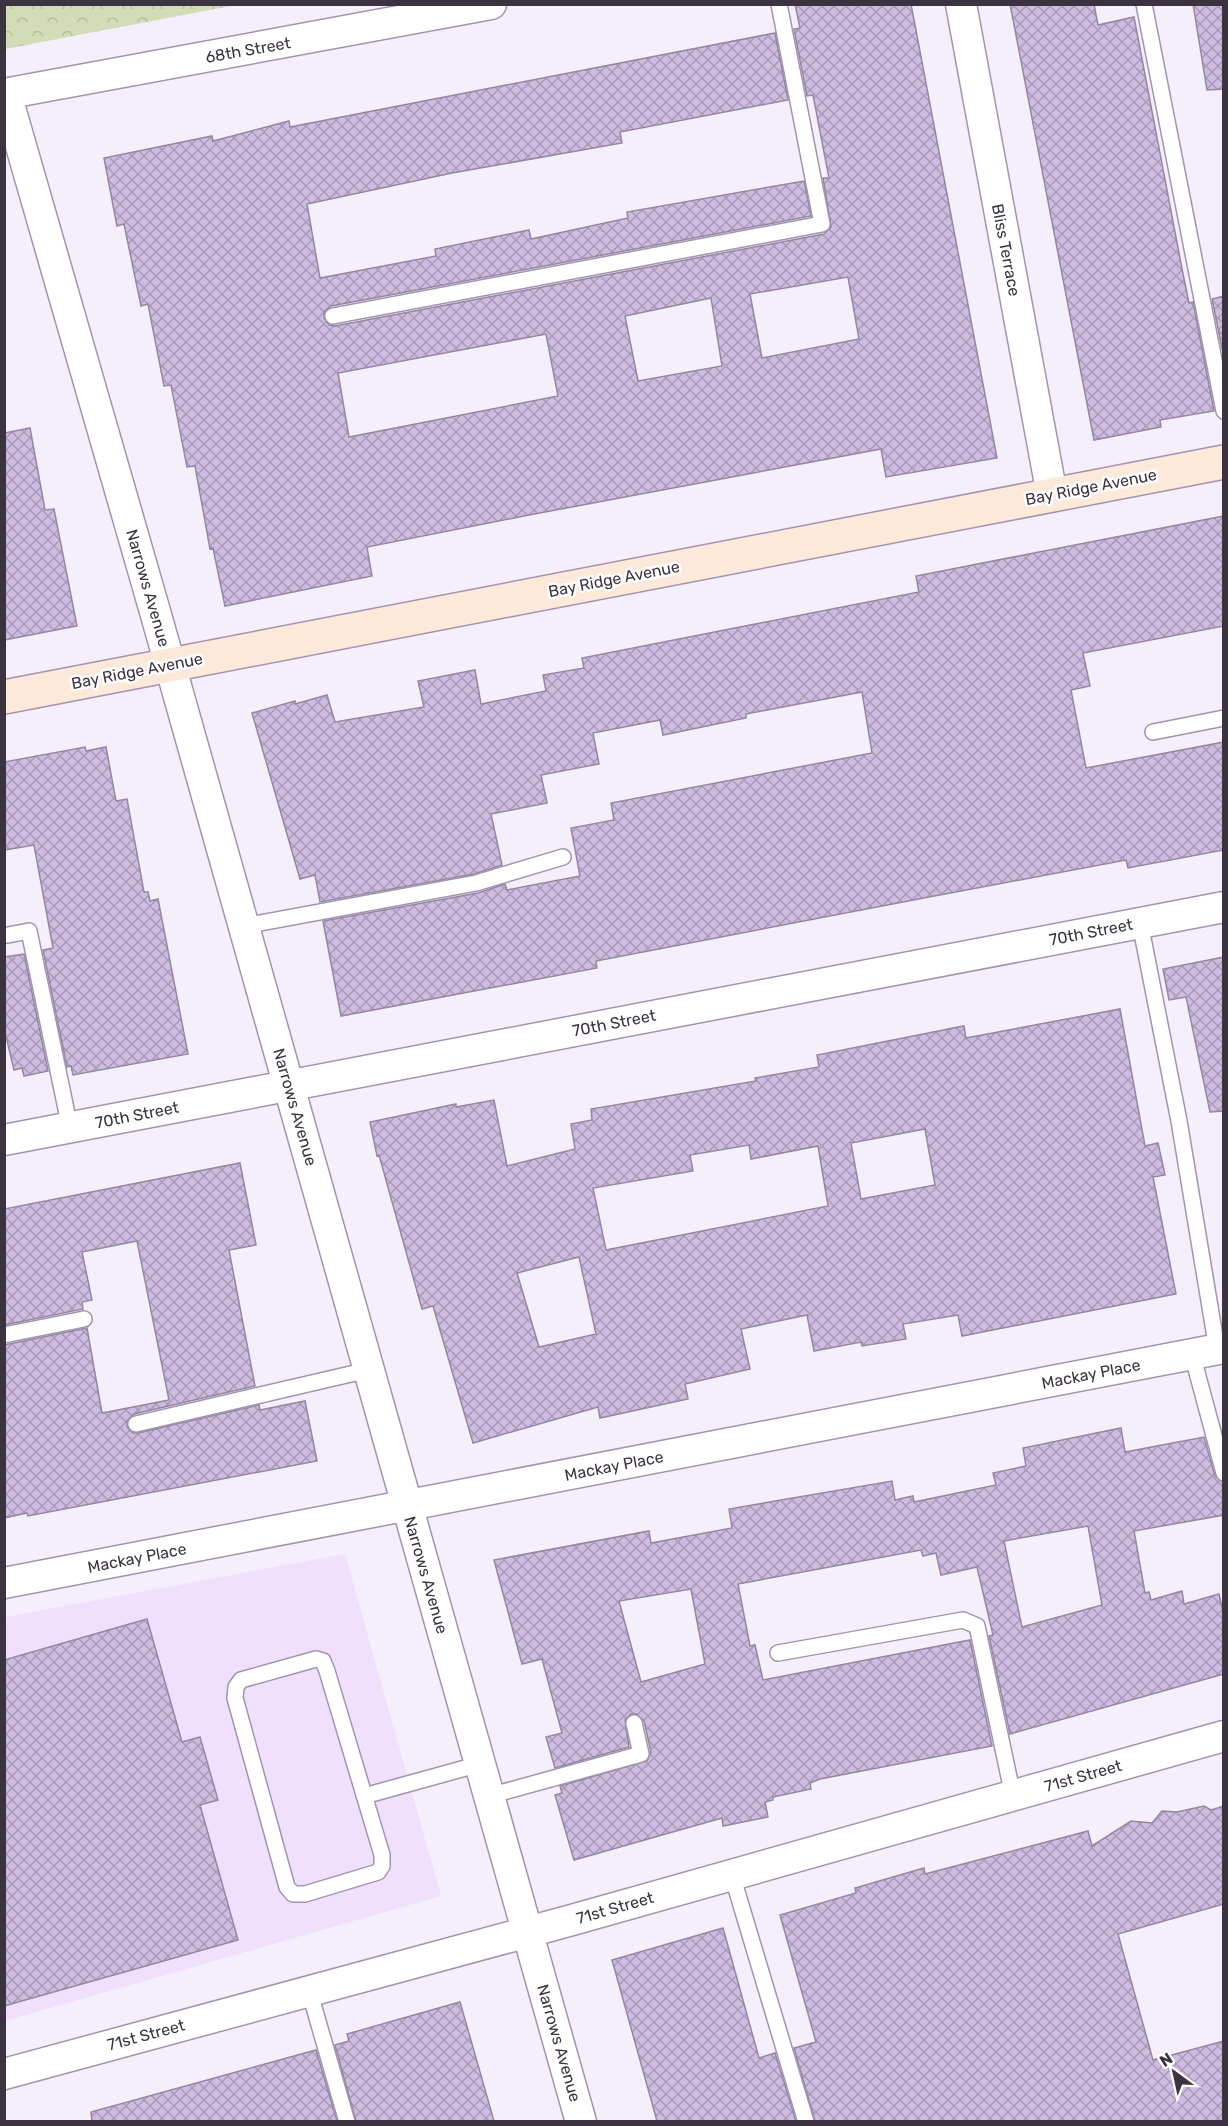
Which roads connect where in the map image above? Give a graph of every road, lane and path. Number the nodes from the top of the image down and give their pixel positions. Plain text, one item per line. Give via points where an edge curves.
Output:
1 (491, 4) edge
2 (779, 4) edge
3 (961, 4) edge
4 (1144, 4) edge
5 (5, 94) edge
6 (333, 316) dead end
7 (1224, 411) edge
8 (1224, 462) edge
9 (1052, 495) junction
10 (171, 665) junction
11 (4, 697) edge
12 (1224, 718) edge
13 (1153, 732) dead end
14 (563, 856) dead end
15 (1224, 907) edge
16 (1140, 923) junction
17 (244, 926) junction
18 (8, 935) dead end
19 (290, 1085) junction
20 (70, 1128) junction
21 (4, 1140) edge
22 (84, 1319) dead end
23 (4, 1335) edge
24 (1211, 1351) edge
25 (368, 1370) junction
26 (136, 1424) dead end
27 (1224, 1473) edge
28 (406, 1506) junction
29 (4, 1583) edge
30 (778, 1653) dead end
31 (634, 1723) dead end
32 (1224, 1736) edge
33 (480, 1764) junction
34 (364, 1796) junction
35 (489, 1796) junction
36 (1013, 1796) junction
37 (732, 1875) junction
38 (527, 1932) junction
39 (309, 1990) junction
40 (4, 2074) edge
41 (347, 2121) edge
42 (581, 2121) edge
43 (806, 2121) edge

1 - 5 street, 68th Street
2 - 6 lane via 822,224
3 - 9 street, Bliss Terrace
4 - 7 lane
5 - 10 street, Narrows Avenue
8 - 9 street, Bay Ridge Avenue
9 - 10 street, Bay Ridge Avenue
10 - 11 street, Bay Ridge Avenue
10 - 17 street, Narrows Avenue
12 - 13 lane
14 - 17 lane via 476,883
15 - 16 street, 70th Street
16 - 19 street, 70th Street
16 - 24 lane via 1179,1121
17 - 19 street, Narrows Avenue
18 - 20 lane via 29,931
19 - 20 street, 70th Street
19 - 25 street, Narrows Avenue
20 - 21 street, 70th Street
22 - 23 lane
24 - 27 lane
24 - 28 street, Mackay Place
25 - 26 lane
25 - 28 street, Narrows Avenue
28 - 29 street, Mackay Place
28 - 33 street, Narrows Avenue
30 - 36 lane via 963,1620 977,1626
31 - 35 lane via 641,1754
32 - 36 street, 71st Street
33 - 34 lane
33 - 35 street, Narrows Avenue
34 - 34 lane via 382,1855 378,1872 305,1894 293,1894 287,1887 235,1698 241,1680 316,1659 323,1661
35 - 38 street, Narrows Avenue
36 - 37 street, 71st Street
37 - 38 street, 71st Street
37 - 43 lane
38 - 39 street, 71st Street
38 - 42 street, Narrows Avenue
39 - 40 street, 71st Street
39 - 41 lane

